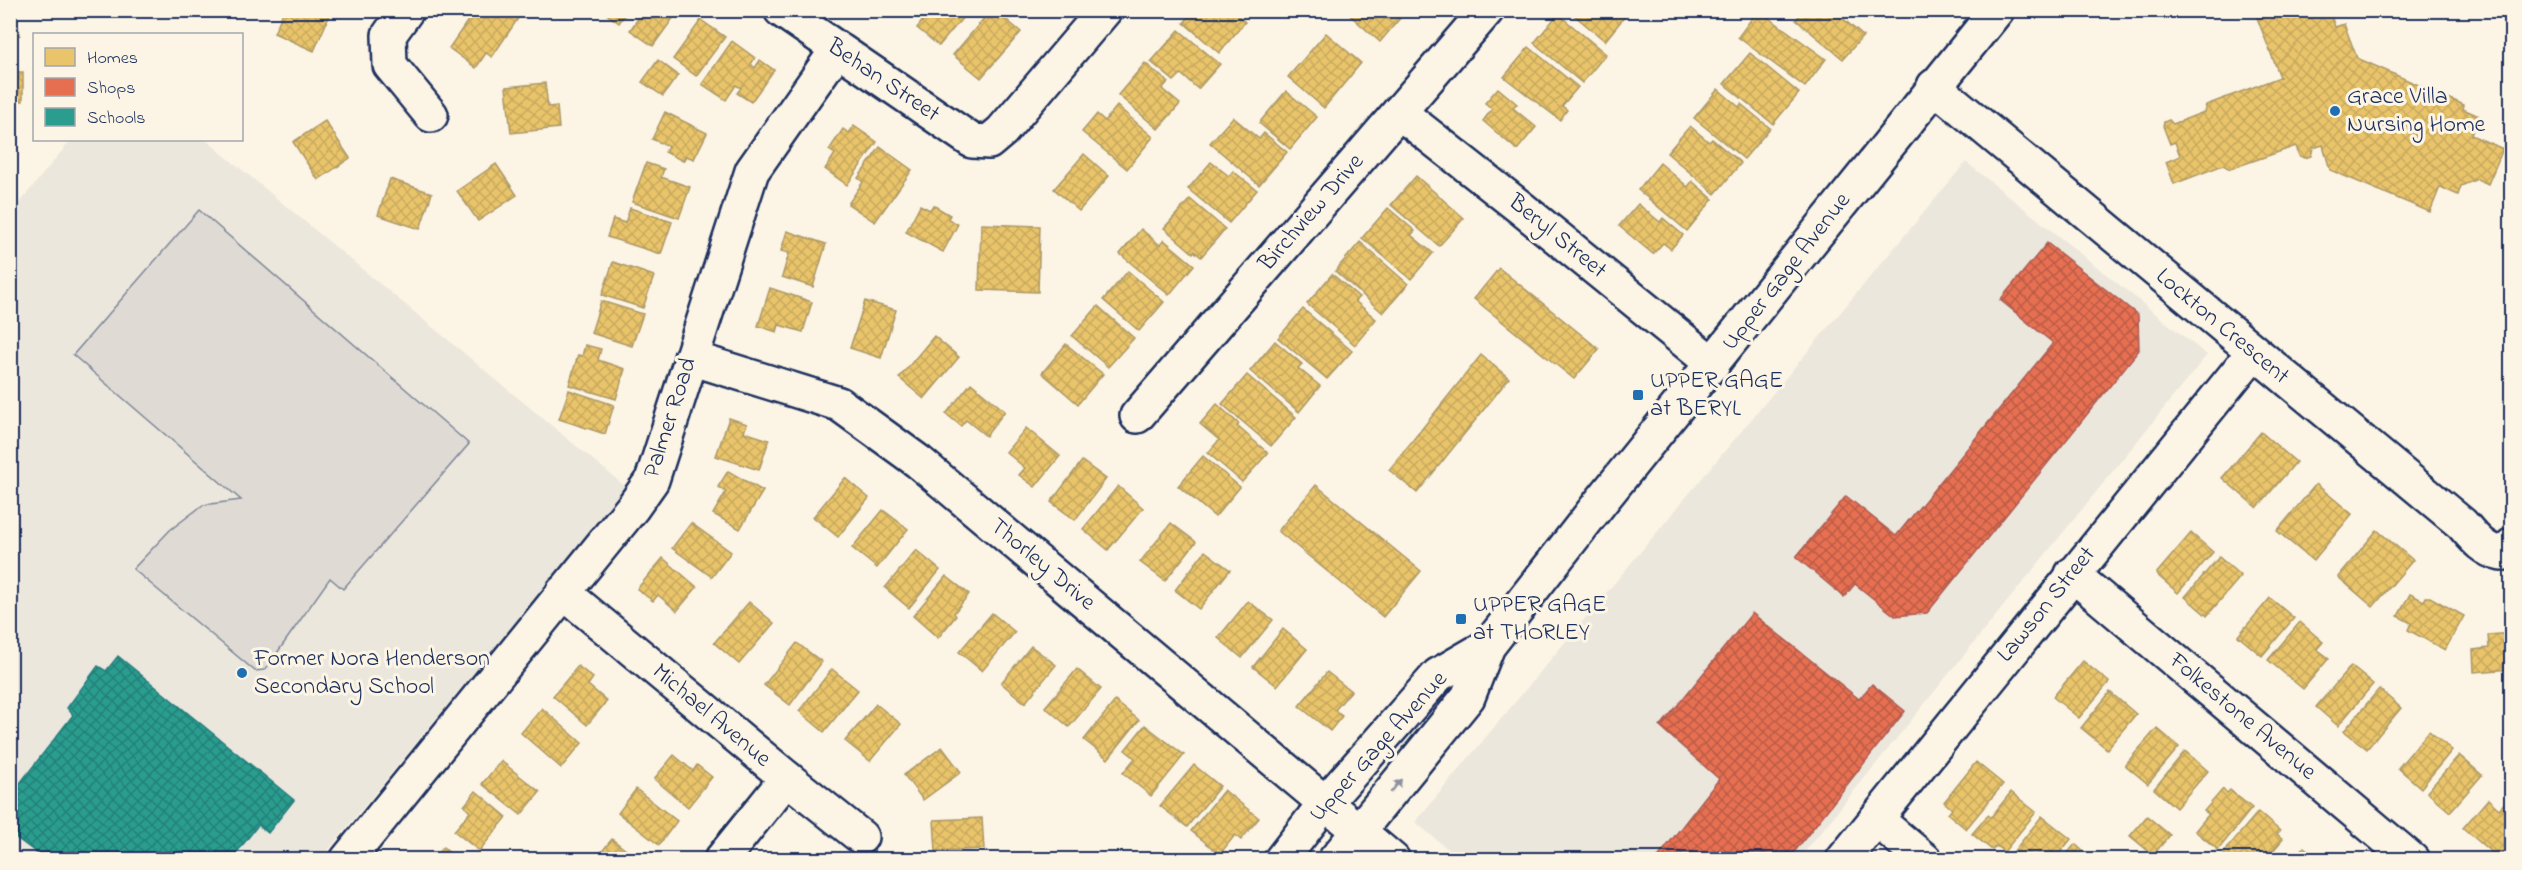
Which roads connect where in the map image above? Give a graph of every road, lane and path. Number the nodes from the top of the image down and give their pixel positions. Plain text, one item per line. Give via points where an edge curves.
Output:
1 (407, 10) edge
2 (781, 10) edge
3 (1105, 10) edge
4 (1487, 10) edge
5 (1997, 10) edge
6 (837, 50) junction
7 (1934, 86) junction
8 (1398, 112) junction
9 (431, 115) dead end
10 (2253, 352) junction
11 (691, 358) junction
12 (1713, 364) junction
13 (1137, 416) dead end
14 (2511, 545) edge
15 (2072, 574) junction
16 (563, 592) junction
17 (1488, 646) junction
18 (786, 778) junction
19 (1325, 803) junction
20 (1876, 819) junction
21 (1359, 831) junction
22 (861, 837) dead end
23 (347, 860) edge
24 (721, 860) edge
25 (1281, 860) edge
26 (1335, 860) edge
27 (1393, 860) edge
28 (1843, 860) edge
29 (1924, 860) edge
30 (2412, 860) edge

1 - 9 street via 389,35 390,65
2 - 6 street, Behan Street
3 - 6 street, Behan Street via 989,142 972,141
4 - 8 street, Birchview Drive
5 - 7 street, Upper Gage Avenue
6 - 11 street, Palmer Road via 752,171
7 - 10 street, Lockton Crescent
7 - 12 street, Upper Gage Avenue
8 - 12 street, Beryl Street
8 - 13 street, Birchview Drive
10 - 14 street, Lockton Crescent via 2454,517 2489,552 2501,554
10 - 15 street, Lawson Street
11 - 16 street, Palmer Road via 652,480
11 - 19 street, Thorley Drive via 839,404 919,462
12 - 17 street, Upper Gage Avenue
15 - 20 street, Lawson Street
15 - 30 street, Folkestone Avenue
16 - 18 street, Michael Avenue
16 - 23 street, Palmer Road
17 - 19 street, Upper Gage Avenue via 1437,675
21 -> 17 street, Upper Gage Avenue via 1468,697
18 - 22 street, Michael Avenue
18 - 24 street
19 - 21 street, Thorley Drive
19 - 25 street, Upper Gage Avenue
20 - 28 street, Lawson Street
20 - 29 street
21 - 26 street, Upper Gage Avenue
21 - 27 street, Thorley Drive

